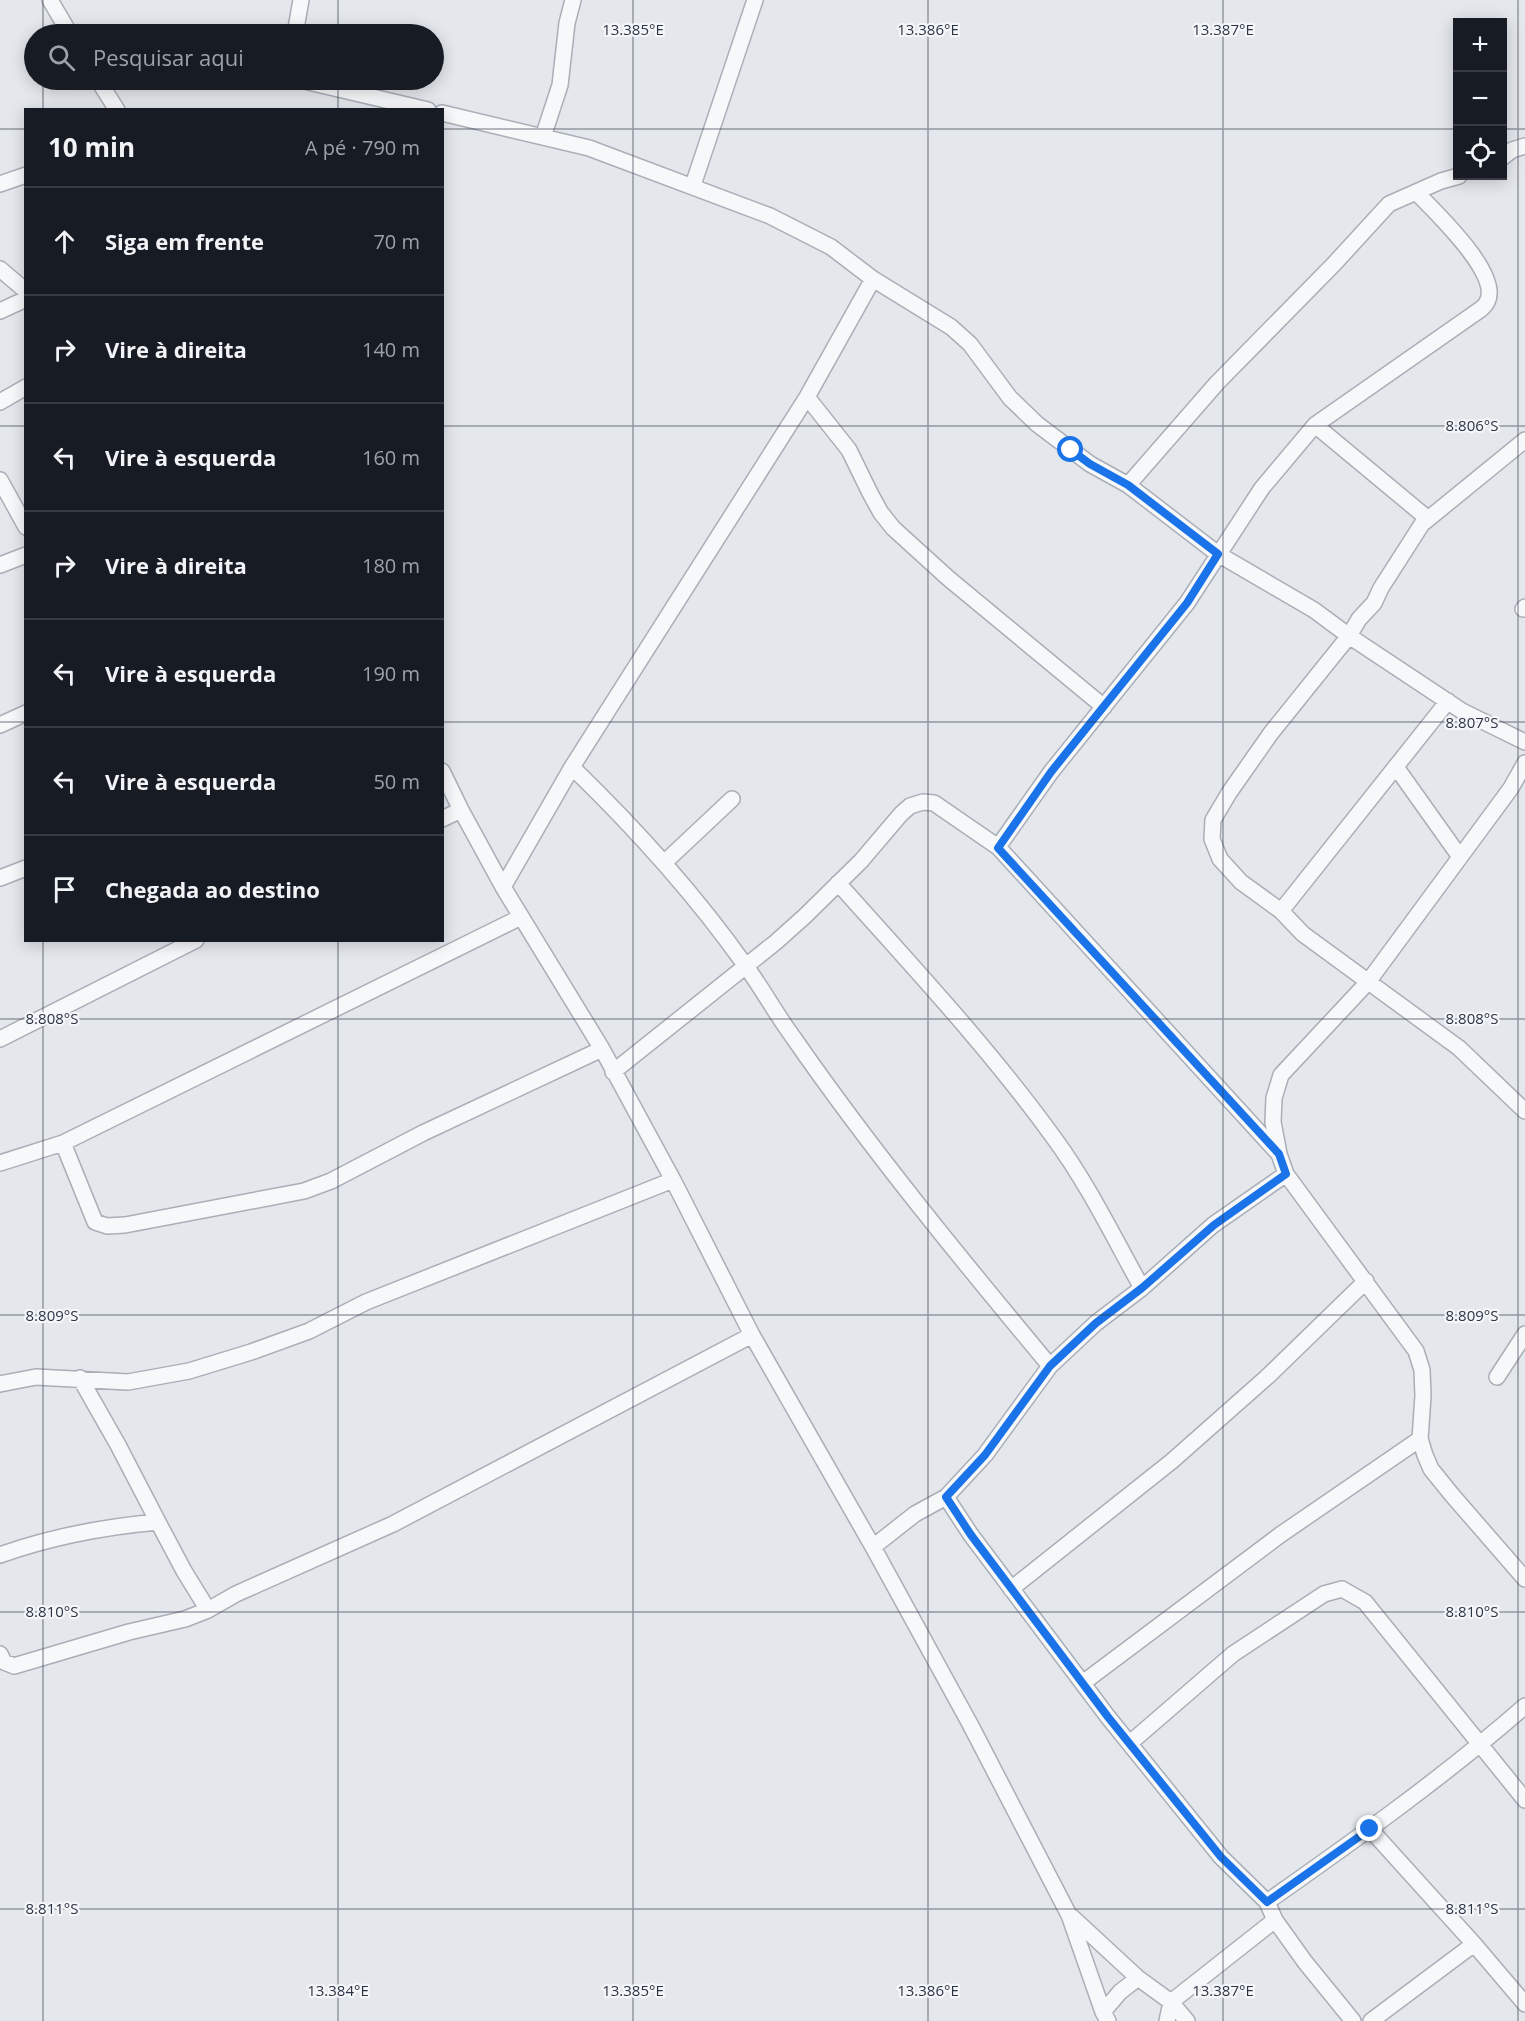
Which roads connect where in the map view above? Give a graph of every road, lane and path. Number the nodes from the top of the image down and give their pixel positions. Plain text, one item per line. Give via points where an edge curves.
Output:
1 (50, 0) edge
2 (301, 0) edge
3 (573, 0) edge
4 (755, 0) edge
5 (64, 24) edge
6 (297, 24) edge
7 (104, 90) edge
8 (343, 90) edge
9 (116, 108) edge
10 (419, 108) edge
11 (444, 113) edge
12 (543, 137) junction
13 (1525, 146) edge
14 (1507, 154) edge
15 (24, 177) edge
16 (1453, 178) edge
17 (0, 184) edge
18 (693, 185) junction
19 (1416, 192) junction
20 (0, 269) edge
21 (873, 279) junction
22 (24, 289) edge
23 (24, 300) edge
24 (0, 311) edge
25 (24, 388) edge
26 (807, 397) junction
27 (0, 402) edge
28 (1315, 425) junction
29 (1525, 440) edge
30 (0, 480) edge
31 (1128, 485) junction
32 (1427, 518) junction
33 (24, 523) edge
34 (1218, 554) junction
35 (24, 556) edge
36 (0, 565) edge
37 (1349, 636) junction
38 (1448, 701) junction
39 (1104, 707) junction
40 (24, 714) edge
41 (0, 725) edge
42 (1525, 742) edge
43 (1525, 764) edge
44 (1396, 766) junction
45 (572, 767) junction
46 (444, 775) edge
47 (732, 799) dead end
48 (461, 810) junction
49 (444, 818) edge
50 (998, 848) junction
51 (1460, 857) junction
52 (665, 862) junction
53 (24, 869) edge
54 (0, 878) edge
55 (838, 883) junction
56 (503, 887) junction
57 (1281, 911) junction
58 (520, 917) junction
59 (192, 942) edge
60 (746, 965) junction
61 (1368, 982) junction
62 (0, 1039) edge
63 (602, 1049) junction
64 (614, 1072) junction
65 (1525, 1111) edge
66 (63, 1143) junction
67 (1279, 1154) junction
68 (0, 1163) edge
69 (1286, 1174) junction
70 (673, 1180) junction
71 (1366, 1281) junction
72 (1142, 1288) junction
73 (1525, 1334) edge
74 (752, 1335) junction
75 (1050, 1366) junction
76 (1497, 1377) dead end
77 (80, 1378) junction
78 (0, 1384) edge
79 (1420, 1439) junction
80 (946, 1497) junction
81 (158, 1522) junction
82 (873, 1547) junction
83 (0, 1555) edge
84 (1525, 1579) edge
85 (1011, 1589) junction
86 (208, 1611) junction
87 (0, 1654) edge
88 (1084, 1682) junction
89 (1525, 1706) edge
90 (1130, 1743) junction
91 (1481, 1745) junction
92 (1525, 1800) edge
93 (1370, 1829) junction
94 (1267, 1902) junction
95 (1070, 1915) junction
96 (1275, 1920) junction
97 (1474, 1944) junction
98 (1138, 1978) junction
99 (1171, 2002) junction
100 (1525, 2004) edge
101 (1105, 2017) edge
102 (1167, 2021) edge
103 (1187, 2021) edge
104 (1353, 2021) edge
105 (1371, 2021) edge

1 - 5 street
2 - 6 street
3 - 12 street via 560,85
4 - 18 street
7 - 9 street
8 - 10 street
11 - 12 street
12 - 18 street via 589,148
13 - 14 street
15 - 17 street
16 - 19 street
18 - 21 street via 770,216 831,247
19 - 28 street via 1479,262 1489,288 1488,301
19 - 31 street via 1386,207 1217,383
20 - 22 street
21 - 26 street
21 - 31 street via 951,327 1037,424 1090,464
23 - 24 street
25 - 27 street
26 - 39 street via 849,450 881,513 893,528
26 - 45 street
28 - 32 street
28 - 34 street via 1262,488
29 - 32 street
30 - 33 street
31 - 34 street
32 - 37 street
34 - 37 street via 1281,589
34 - 39 street via 1187,603
35 - 36 street
37 - 38 street
37 - 57 street via 1271,733 1214,820 1212,839 1220,859 1241,882
38 - 42 street
38 - 44 street
39 - 50 street via 1051,772
40 - 41 street
43 - 51 street
44 - 51 street
44 - 57 street
45 - 52 street
45 - 56 street
46 - 48 street
47 - 52 street
48 - 49 street
48 - 56 street
50 - 55 street via 934,803 923,801 901,814
50 - 67 street
51 - 61 street
52 - 60 street
53 - 54 street
55 - 60 street
55 - 72 street via 1017,1087 1087,1189
56 - 58 street
57 - 61 street via 1303,934
58 - 63 street
58 - 66 street
59 - 62 street
60 - 64 street
60 - 75 street via 792,1037 893,1172
61 - 65 street via 1460,1048
61 - 67 street via 1281,1075 1274,1098 1273,1122
63 - 64 street
63 - 66 street via 313,1188 125,1225 95,1222
64 - 70 street
66 - 68 street
67 - 69 street
69 - 71 street
69 - 72 street via 1214,1225
70 - 74 street
70 - 77 street via 366,1302 309,1331 251,1353 165,1377 128,1382
71 - 79 street via 1416,1351 1424,1396
71 - 85 street via 1267,1377 1172,1461
72 - 75 street via 1096,1323
73 - 76 street
74 - 82 street
74 - 86 street via 393,1524 236,1594
75 - 80 street via 985,1455
77 - 78 street via 36,1377
77 - 81 street
79 - 84 street via 1431,1469
79 - 88 street via 1280,1535
80 - 82 street via 915,1514
80 - 85 street
81 - 83 street via 69,1534
81 - 86 street
82 - 95 street
85 - 88 street
86 - 87 street via 14,1666 4,1662
88 - 90 street
89 - 91 street
90 - 91 street via 1233,1654 1324,1594 1342,1589 1365,1602
90 - 94 street via 1221,1857
91 - 92 street
91 - 93 street
93 - 94 street
93 - 97 street
94 - 96 street
95 - 98 street
95 - 101 street
96 - 99 street
96 - 104 street
97 - 100 street
97 - 105 street
98 - 99 street
98 - 101 street via 1120,1992
99 - 102 street
99 - 103 street

